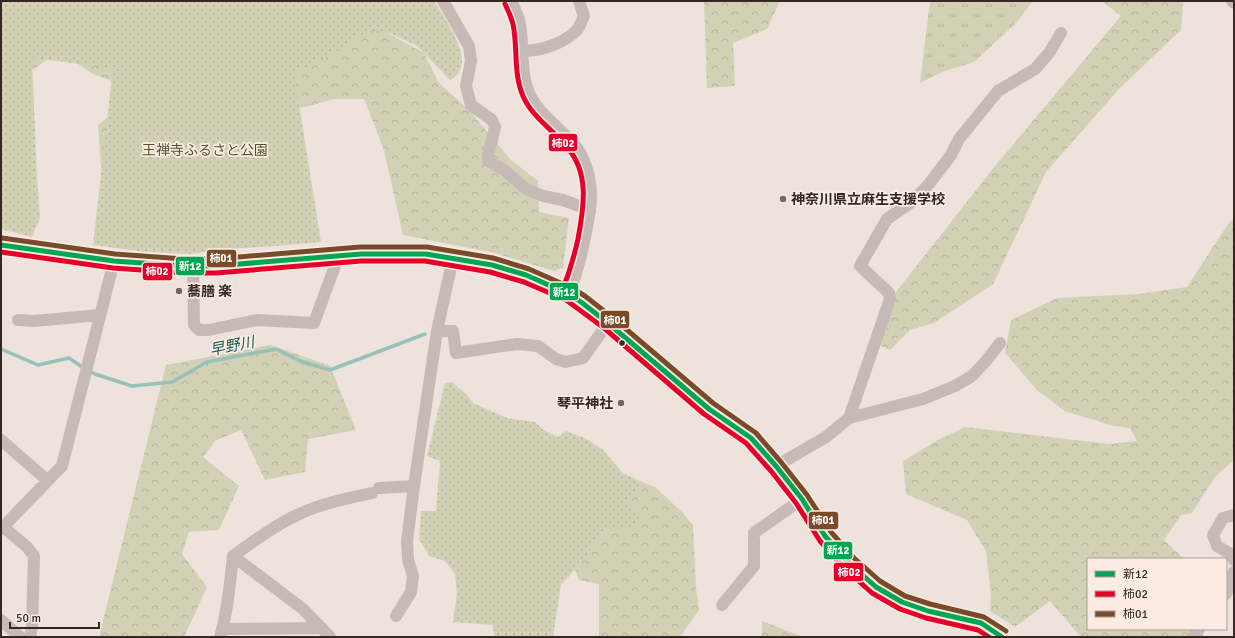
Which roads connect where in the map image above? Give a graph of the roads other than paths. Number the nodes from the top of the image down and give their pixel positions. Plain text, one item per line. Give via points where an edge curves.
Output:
1 (443, 1) edge
2 (511, 1) edge
3 (579, 1) edge
4 (1061, 33) dead end
5 (522, 51) junction
6 (590, 212) junction
7 (1, 245) edge
8 (339, 255) junction
9 (453, 258) junction
10 (114, 261) junction
11 (193, 266) junction
12 (569, 294) junction
13 (100, 315) junction
14 (18, 320) dead end
15 (608, 323) junction
16 (437, 331) junction
17 (1000, 343) dead end
18 (849, 418) junction
19 (1, 440) edge
20 (776, 466) junction
21 (47, 480) junction
22 (414, 486) junction
23 (802, 499) junction
24 (1234, 515) edge
25 (2, 527) edge
26 (232, 556) junction
27 (1234, 560) edge
28 (1234, 572) edge
29 (1227, 591) edge
30 (722, 605) dead end
31 (396, 616) dead end
32 (1, 620) edge
33 (326, 632) edge
34 (221, 633) edge
35 (20, 637) edge
36 (30, 637) edge
37 (1002, 637) edge

1 - 6 street via 469,46 471,61 466,86 471,106 492,120 495,127 488,161 526,188
2 - 5 street via 520,22
3 - 5 street via 584,16 578,29 554,45
4 - 18 street via 1035,69 998,91 959,138 951,155 929,184 913,201 887,219 860,266 888,293 890,299
5 - 6 street via 524,77 530,96 546,117 578,148 589,173
6 - 12 street via 579,267
7 - 10 street
8 - 9 street via 426,254
8 - 11 street
8 - 11 street via 314,323 256,320 199,330 194,325
9 - 12 street via 492,265 526,275
9 - 16 street
10 - 11 street
10 - 13 street
12 - 15 street
13 - 14 street
13 - 21 street via 62,466
15 - 16 street via 583,358 566,362 556,360 538,346 517,344 456,352 453,331
15 - 20 street via 709,409 751,438
16 - 22 street
17 - 18 street via 972,376 955,386 923,399
18 - 20 street via 826,437
19 - 21 street
20 - 23 street
21 - 25 street
22 - 26 street via 375,490 325,504 294,516
22 - 31 street via 408,541 408,560 413,576 411,592
23 - 30 street via 754,534 754,566
23 - 37 street via 825,536 849,563 876,587 902,602 928,611 981,623
24 - 27 street via 1222,518 1213,535 1217,546 1230,552
25 - 36 street via 34,556
26 - 33 street via 303,609
26 - 34 street
28 - 29 street
32 - 35 street
33 - 34 street

